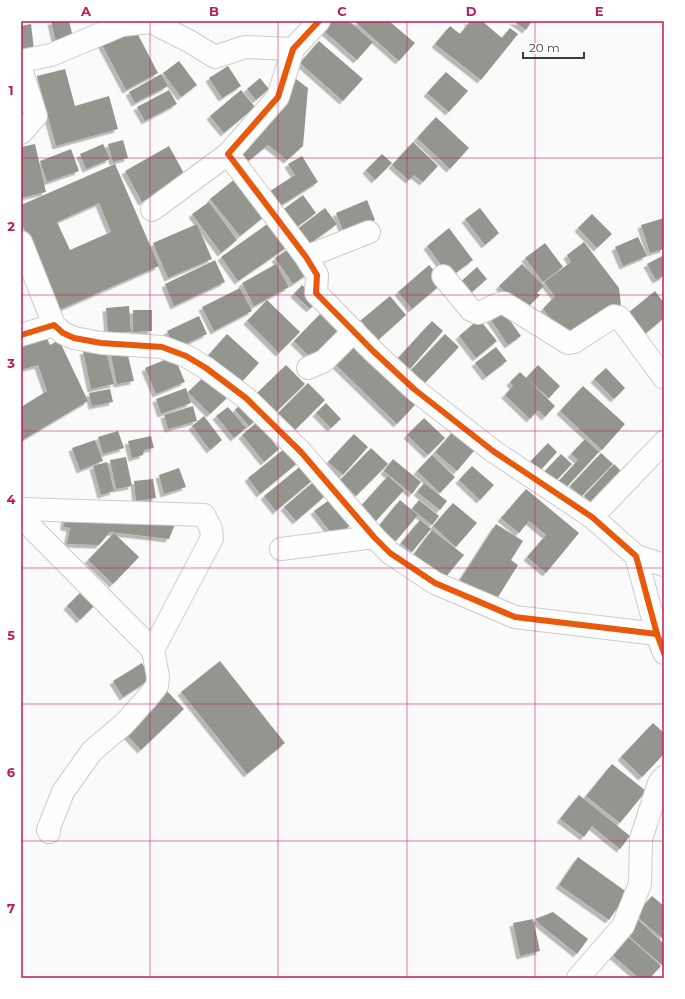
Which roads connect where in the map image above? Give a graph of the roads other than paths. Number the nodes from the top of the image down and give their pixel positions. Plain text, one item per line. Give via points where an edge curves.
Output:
1 (319, 21) edge
2 (293, 49) junction
3 (21, 61) edge
4 (21, 69) edge
5 (21, 132) edge
6 (228, 154) junction
7 (152, 210) dead end
8 (369, 232) dead end
9 (21, 242) edge
10 (306, 257) junction
11 (443, 276) dead end
12 (54, 325) junction
13 (354, 331) junction
14 (21, 335) edge
15 (308, 368) dead end
16 (664, 378) edge
17 (664, 442) edge
18 (21, 509) edge
19 (21, 517) edge
20 (592, 517) junction
21 (374, 537) junction
22 (281, 549) dead end
23 (636, 556) junction
24 (664, 565) edge
25 (660, 643) edge
26 (153, 650) junction
27 (664, 777) edge
28 (49, 832) dead end
29 (578, 978) edge

1 - 2 street
2 - 3 street via 245,48 215,57 152,22 122,25 50,55
2 - 6 street via 278,97
4 - 5 street via 36,116
6 - 7 street
6 - 10 street
8 - 10 street
9 - 12 street
10 - 13 street via 317,275 316,293
11 - 16 street via 471,310 478,314 497,303 504,303 568,343 574,342 614,316 618,317
12 - 14 street
12 - 21 street via 74,338 101,343 162,347 186,356 206,368 246,398 302,452
13 - 15 street via 324,361
13 - 20 street via 414,389 493,451
17 - 20 street
18 - 26 street via 204,515 211,529 212,538
19 - 26 street
20 - 23 street
21 - 22 street
21 - 25 street via 390,553 435,583 515,617
23 - 24 street
23 - 25 street
26 - 28 street via 157,686 124,724 92,752 63,792
27 - 29 street via 659,783 641,839 640,884 624,926

